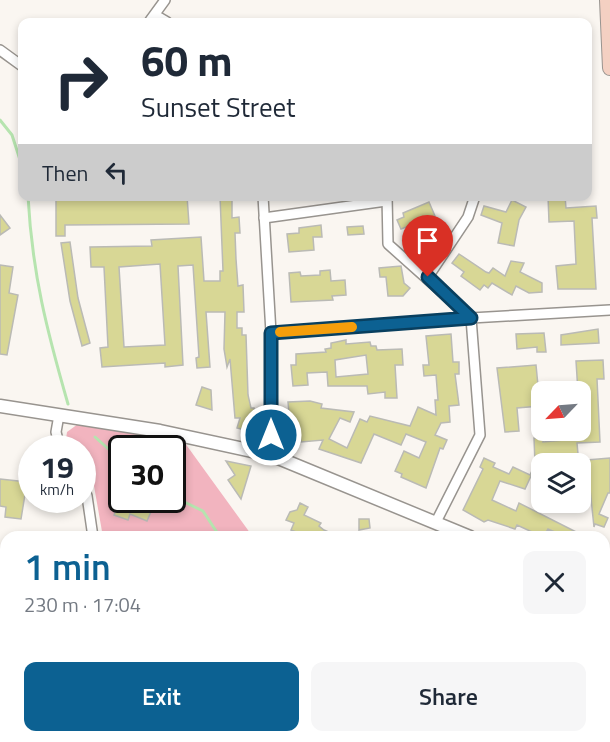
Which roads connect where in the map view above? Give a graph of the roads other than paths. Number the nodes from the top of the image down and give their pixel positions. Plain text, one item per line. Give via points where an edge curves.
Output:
1 (165, 0) edge
2 (607, 0) edge
3 (153, 18) edge
4 (0, 50) edge
5 (18, 63) edge
6 (610, 68) edge
7 (263, 201) edge
8 (373, 201) edge
9 (386, 201) edge
10 (473, 201) edge
11 (264, 218) junction
12 (428, 277) junction
13 (610, 310) edge
14 (471, 318) junction
15 (271, 333) junction
16 (0, 406) edge
17 (59, 416) junction
18 (57, 435) edge
19 (270, 455) junction
20 (89, 513) edge
21 (436, 522) junction
22 (92, 531) edge
23 (456, 531) edge

1 - 3 street
2 - 6 main road
4 - 5 street
7 - 11 street
8 - 11 street
9 - 12 street via 388,244
10 - 12 street via 468,217
11 - 15 street
12 - 14 street
13 - 14 street
14 - 15 street
14 - 21 street via 480,435
15 - 19 street
16 - 17 street
17 - 18 street
17 - 19 street via 160,431
19 - 21 street
20 - 22 street
21 - 23 street

